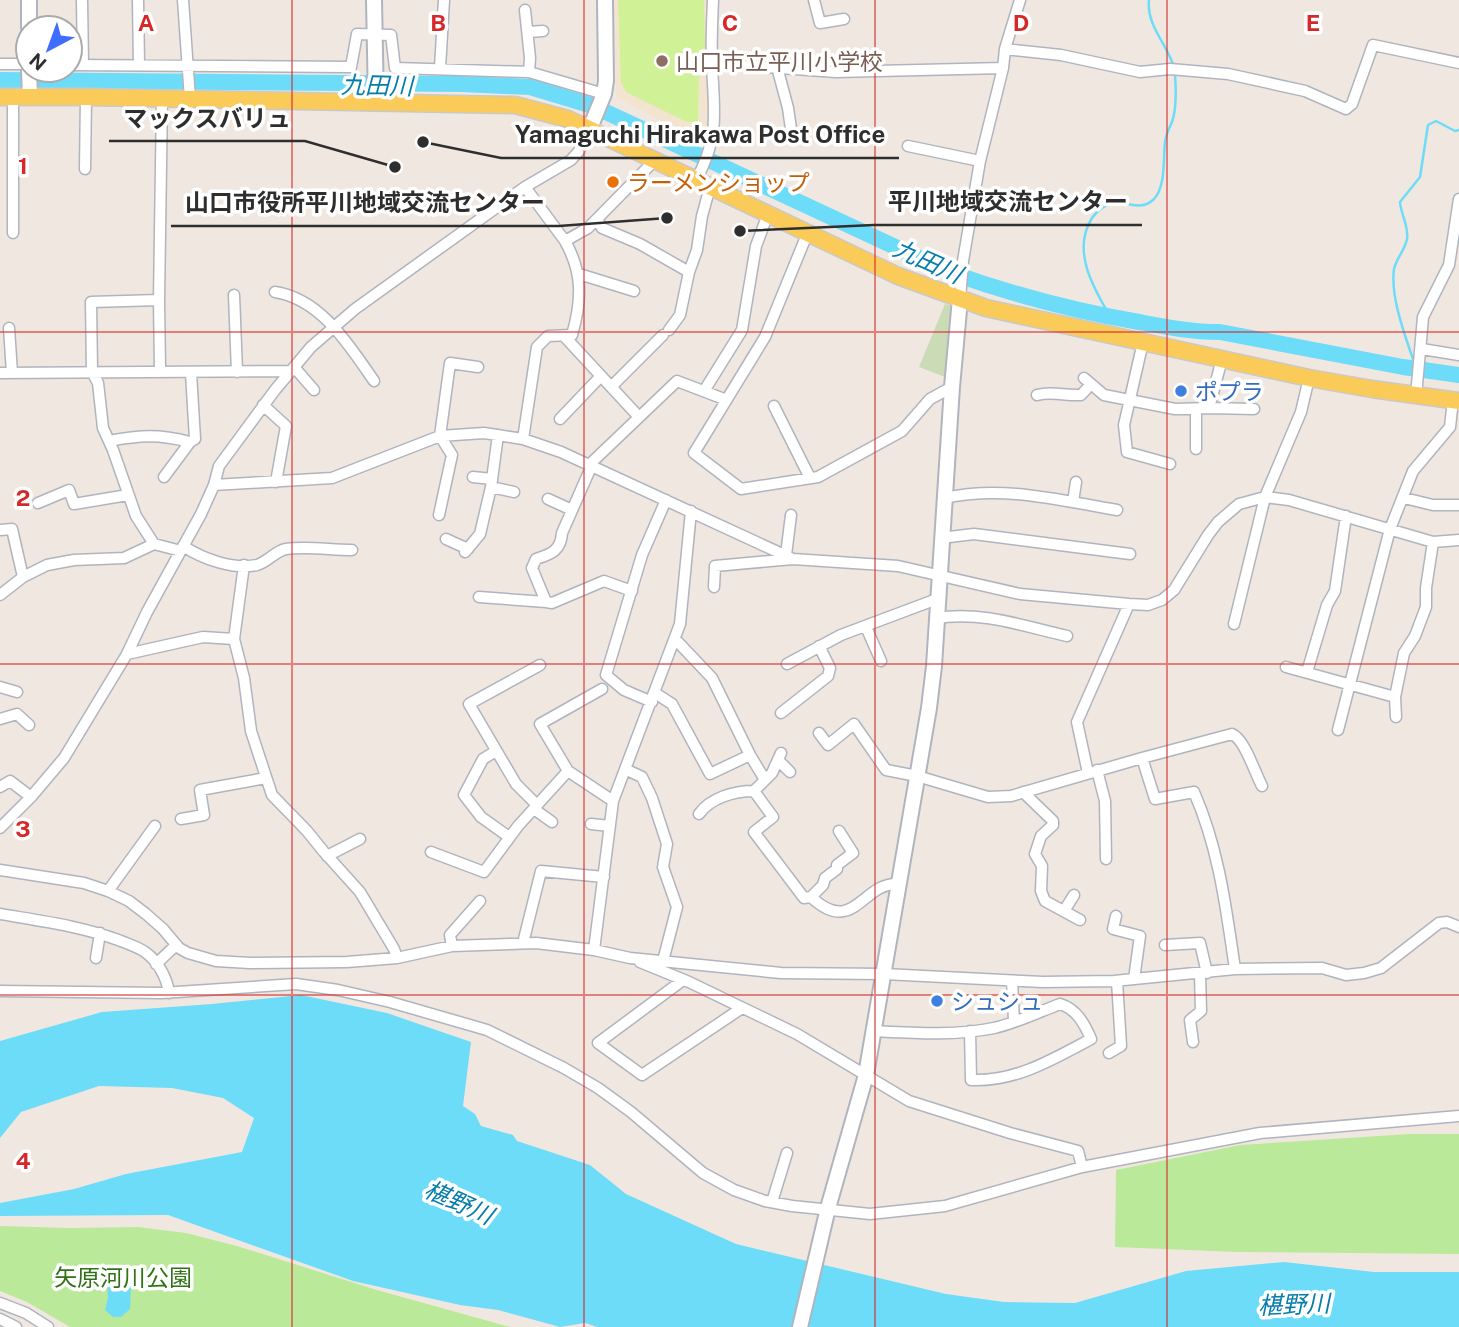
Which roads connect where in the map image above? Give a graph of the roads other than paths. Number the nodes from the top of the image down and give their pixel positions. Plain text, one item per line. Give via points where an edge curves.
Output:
1 (138, 0) edge
2 (183, 0) edge
3 (374, 0) edge
4 (444, 0) edge
5 (605, 0) edge
6 (713, 0) edge
7 (814, 0) edge
8 (1020, 0) edge
9 (525, 10) dead end
10 (844, 19) dead end
11 (543, 31) dead end
12 (528, 32) junction
13 (374, 34) junction
14 (1005, 49) junction
15 (712, 63) junction
16 (1459, 63) edge
17 (84, 65) edge
18 (139, 65) junction
19 (189, 66) junction
20 (777, 67) junction
21 (440, 68) junction
22 (1003, 68) junction
23 (529, 72) junction
24 (18, 95) edge
25 (189, 95) junction
26 (603, 95) junction
27 (376, 96) junction
28 (86, 97) junction
29 (162, 99) junction
30 (592, 123) junction
31 (791, 129) dead end
32 (908, 146) dead end
33 (655, 160) junction
34 (980, 161) junction
35 (85, 169) dead end
36 (702, 179) junction
37 (524, 187) junction
38 (1459, 204) edge
39 (768, 214) junction
40 (597, 219) junction
41 (808, 232) junction
42 (13, 233) dead end
43 (565, 241) junction
44 (689, 272) junction
45 (579, 274) junction
46 (634, 291) dead end
47 (275, 292) dead end
48 (960, 293) junction
49 (234, 295) dead end
50 (159, 300) junction
51 (334, 327) junction
52 (9, 328) dead end
53 (564, 336) junction
54 (1143, 342) junction
55 (1421, 352) junction
56 (1459, 355) edge
57 (1222, 359) junction
58 (478, 367) dead end
59 (292, 369) junction
60 (160, 371) junction
61 (92, 372) junction
62 (237, 372) junction
63 (0, 373) edge
64 (12, 373) junction
65 (191, 373) junction
66 (601, 376) junction
67 (1309, 378) junction
68 (374, 381) dead end
69 (611, 387) junction
70 (951, 387) junction
71 (314, 390) dead end
72 (704, 391) junction
73 (1417, 391) junction
74 (1037, 395) dead end
75 (1129, 398) junction
76 (724, 399) dead end
77 (1456, 400) edge
78 (263, 405) junction
79 (774, 406) dead end
80 (1209, 408) junction
81 (1254, 409) dead end
82 (1196, 410) junction
83 (639, 417) junction
84 (560, 419) dead end
85 (498, 435) junction
86 (440, 436) junction
87 (523, 439) junction
88 (109, 441) junction
89 (190, 442) junction
90 (1196, 449) dead end
91 (1170, 464) dead end
92 (591, 465) junction
93 (164, 477) dead end
94 (473, 477) dead end
95 (810, 478) junction
96 (276, 482) junction
97 (1076, 482) dead end
98 (491, 483) junction
99 (214, 485) junction
100 (514, 492) dead end
101 (128, 495) junction
102 (1265, 497) junction
103 (944, 498) junction
104 (1404, 498) junction
105 (548, 499) dead end
106 (666, 500) junction
107 (1073, 502) junction
108 (38, 503) dead end
109 (1459, 505) edge
110 (572, 510) junction
111 (1117, 510) dead end
112 (691, 511) junction
113 (439, 515) dead end
114 (791, 515) dead end
115 (1346, 516) junction
116 (1390, 529) junction
117 (0, 530) edge
118 (941, 538) junction
119 (446, 539) dead end
120 (1459, 540) edge
121 (1433, 542) junction
122 (154, 544) junction
123 (182, 548) junction
124 (352, 550) dead end
125 (1130, 554) dead end
126 (790, 557) junction
127 (244, 565) junction
128 (939, 575) junction
129 (23, 577) junction
130 (714, 587) dead end
131 (632, 591) junction
132 (0, 595) edge
133 (479, 597) dead end
134 (937, 599) junction
135 (546, 602) junction
136 (1129, 604) junction
137 (936, 618) junction
138 (1234, 624) dead end
139 (866, 627) junction
140 (1068, 636) dead end
141 (234, 639) junction
142 (675, 639) junction
143 (819, 646) junction
144 (127, 654) junction
145 (881, 661) dead end
146 (787, 664) dead end
147 (540, 665) dead end
148 (1286, 667) dead end
149 (1307, 672) junction
150 (1350, 685) junction
151 (0, 687) edge
152 (602, 689) dead end
153 (17, 692) dead end
154 (654, 697) junction
155 (1395, 697) junction
156 (781, 713) dead end
157 (1396, 717) dead end
158 (0, 719) edge
159 (29, 725) dead end
160 (1338, 730) dead end
161 (819, 733) dead end
162 (496, 751) junction
163 (750, 755) junction
164 (1142, 758) junction
165 (626, 770) junction
166 (568, 771) junction
167 (1093, 771) junction
168 (790, 772) dead end
169 (917, 776) junction
170 (266, 778) junction
171 (765, 780) junction
172 (1262, 786) dead end
173 (0, 787) edge
174 (754, 791) junction
175 (1023, 792) junction
176 (31, 797) junction
177 (613, 802) junction
178 (535, 807) junction
179 (699, 814) dead end
180 (181, 819) dead end
181 (552, 822) dead end
182 (591, 824) dead end
183 (155, 826) dead end
184 (610, 826) junction
185 (0, 828) edge
186 (839, 831) dead end
187 (509, 837) junction
188 (360, 839) dead end
189 (431, 852) dead end
190 (327, 856) junction
191 (1106, 859) dead end
192 (0, 870) edge
193 (604, 877) junction
194 (898, 884) junction
195 (108, 891) junction
196 (1074, 895) dead end
197 (811, 897) junction
198 (480, 901) dead end
199 (1064, 911) junction
200 (0, 914) edge
201 (1116, 916) dead end
202 (1080, 920) dead end
203 (1459, 927) edge
204 (100, 933) junction
205 (523, 943) junction
206 (176, 945) junction
207 (1165, 945) dead end
208 (452, 946) junction
209 (594, 950) junction
210 (96, 958) dead end
211 (397, 958) junction
212 (630, 958) junction
213 (663, 961) junction
214 (156, 964) junction
215 (1235, 969) junction
216 (884, 974) junction
217 (1203, 974) junction
218 (1134, 979) junction
219 (683, 980) junction
220 (1012, 981) junction
221 (1117, 981) junction
222 (0, 991) edge
223 (169, 993) junction
224 (742, 1008) junction
225 (1014, 1021) junction
226 (874, 1031) junction
227 (970, 1031) junction
228 (1193, 1042) dead end
229 (1109, 1053) dead end
230 (866, 1074) junction
231 (1459, 1116) edge
232 (787, 1153) dead end
233 (1082, 1167) junction
234 (772, 1202) junction
235 (827, 1212) junction
236 (0, 1303) edge
237 (0, 1319) edge
238 (14, 1326) edge
239 (48, 1327) edge
240 (800, 1327) edge

1 - 18 street
2 - 19 street
3 - 13 street
4 - 21 street
5 - 26 street
6 - 15 street
7 - 10 street via 820,23
8 - 14 street
9 - 12 street
11 - 12 street
12 - 23 street
13 - 19 street via 358,34 351,67
13 - 21 street via 391,35 395,68
13 - 27 street
14 - 16 street via 1140,72 1170,69 1228,74 1305,91 1346,109 1352,104 1373,45
14 - 22 street
15 - 20 street
15 - 36 street via 715,121
17 - 18 street
18 - 19 street
19 - 25 street
20 - 22 street via 836,72
20 - 31 street
21 - 23 street
22 - 34 street
23 - 26 street
24 - 28 main road
24 - 42 street
25 - 27 main road
25 - 29 main road
26 - 30 street
27 - 30 main road via 515,105
28 - 29 main road
28 - 35 street
29 - 50 street
30 - 33 main road
30 - 37 street via 571,160
32 - 34 street
33 - 36 main road
33 - 40 street
34 - 48 street
36 - 39 main road
36 - 44 street via 702,216
37 - 43 street
37 - 51 street
38 - 55 street via 1449,265 1423,317
39 - 41 main road
39 - 72 street via 756,246 742,330
40 - 43 street
40 - 44 street via 602,228
41 - 48 main road via 898,276
41 - 95 street via 765,337 694,453 741,489
43 - 45 street
44 - 69 street via 680,315
45 - 46 street
45 - 53 street via 579,308 572,335
47 - 51 street via 293,295
48 - 54 main road via 1054,324
48 - 70 street
49 - 62 street
50 - 60 street
50 - 61 street via 91,302
51 - 59 street
51 - 68 street
52 - 64 street
53 - 66 street
53 - 87 street via 548,336 537,347
54 - 57 main road
54 - 75 street
55 - 56 street
55 - 73 street
57 - 67 main road
57 - 80 street
58 - 86 street via 450,363
59 - 62 street
59 - 71 street
59 - 78 street
60 - 61 street
60 - 65 street
61 - 64 street
61 - 88 street
62 - 65 street
63 - 64 street
65 - 89 street via 195,439
66 - 69 street
66 - 84 street
67 - 73 main road
67 - 102 street via 1301,412
69 - 83 street
70 - 95 street via 930,399 902,430
70 - 103 street
72 - 76 street
72 - 83 street via 677,381
73 - 77 main road
74 - 75 street via 1081,395 1087,381 1104,395
75 - 82 street
75 - 91 street via 1124,425 1127,452
77 - 104 street via 1450,427 1413,471
78 - 96 street via 286,426
78 - 99 street via 219,466
79 - 95 street
80 - 81 street
80 - 82 street
82 - 90 street
83 - 92 street
85 - 86 street
85 - 87 street
85 - 98 street
86 - 96 street via 332,478
86 - 113 street via 452,455
87 - 92 street
88 - 89 street via 140,435
88 - 101 street
89 - 93 street
92 - 106 street
92 - 110 street
94 - 98 street
96 - 99 street
97 - 107 street
98 - 100 street
98 - 119 street via 480,534 466,550
99 - 123 street
101 - 108 street via 74,504 69,490
101 - 122 street
102 - 115 street
102 - 136 street via 1239,503 1218,522 1184,577 1162,600
102 - 138 street
103 - 107 street via 997,491
103 - 118 street
104 - 109 street
104 - 116 street
105 - 110 street
106 - 112 street
106 - 131 street
107 - 111 street
110 - 135 street via 561,544 553,553 536,559 532,568
112 - 126 street
112 - 142 street
114 - 126 street
115 - 116 street
115 - 149 street via 1335,591
116 - 121 street
116 - 150 street
117 - 129 street via 12,529
118 - 125 street via 974,534
118 - 128 street
120 - 121 street
121 - 155 street via 1426,607 1404,653
122 - 123 street
122 - 129 street via 124,558 60,562
123 - 127 street via 219,563
123 - 144 street
124 - 127 street via 284,549 257,565
126 - 128 street via 872,563
126 - 130 street via 715,566
127 - 141 street
128 - 134 street
128 - 136 street via 1020,594
129 - 132 street
131 - 135 street via 604,581 552,604
131 - 154 street via 606,675 624,690
133 - 135 street
134 - 137 street
134 - 139 street
136 - 167 street via 1077,722
137 - 140 street via 994,619
137 - 169 street via 933,677
139 - 143 street
139 - 145 street
141 - 144 street via 203,637
141 - 170 street via 251,731
142 - 154 street
142 - 163 street via 712,678
143 - 146 street
143 - 156 street via 830,668 828,676
144 - 176 street via 64,758
147 - 162 street via 469,704
148 - 149 street
149 - 150 street
150 - 155 street
150 - 160 street
151 - 153 street
152 - 166 street via 538,720
154 - 163 street via 672,704 710,774
154 - 165 street
155 - 157 street
158 - 159 street via 18,714
161 - 169 street via 831,748 854,724 886,770
162 - 178 street
162 - 187 street via 483,759 464,795 481,817
163 - 171 street
164 - 167 street
164 - 172 street via 1232,734 1241,740
164 - 215 street via 1155,799 1194,792 1216,852
165 - 177 street
165 - 213 street via 642,776 667,844 663,867 677,906
166 - 177 street
166 - 178 street
167 - 175 street
167 - 191 street via 1105,802
168 - 171 street via 779,756
169 - 175 street via 988,797
169 - 194 street
170 - 180 street via 200,790 204,815
170 - 190 street via 272,795
171 - 174 street
173 - 176 street via 14,778
174 - 179 street via 710,801
174 - 197 street via 773,817 754,832 804,898
175 - 199 street via 1053,821 1035,853 1042,866 1041,897
176 - 185 street
177 - 184 street
178 - 181 street
178 - 187 street
182 - 184 street
183 - 195 street
184 - 193 street
186 - 197 street via 857,851 837,864
187 - 189 street via 484,872
188 - 190 street
190 - 211 street via 360,892
192 - 195 street
193 - 205 street via 541,871
193 - 209 street
194 - 197 street via 889,883 840,911 831,912
194 - 216 street
195 - 206 street via 146,914
196 - 199 street
198 - 208 street via 450,935
199 - 202 street
200 - 204 street
201 - 218 street via 1113,929 1141,932
203 - 215 street via 1439,923 1381,968 1364,974 1346,975 1322,968
204 - 210 street
204 - 214 street via 146,952
205 - 208 street
205 - 209 street
206 - 211 street via 203,958 250,963
206 - 214 street
207 - 217 street via 1199,939
208 - 211 street
209 - 212 street
212 - 213 street
212 - 219 street
213 - 216 street via 769,972
214 - 223 street
215 - 217 street
216 - 220 street
216 - 226 street
217 - 218 street
217 - 228 street via 1201,1012 1190,1020
218 - 221 street
219 - 224 street
219 - 224 street via 598,1043 642,1075
220 - 221 street
220 - 225 street
221 - 229 street via 1121,1046
222 - 223 street
223 - 234 street via 296,984 390,1002 487,1030 598,1088 703,1173 734,1190
224 - 230 street
225 - 227 street
225 - 227 street via 1060,1004 1084,1023 1091,1040 1023,1074 983,1081 971,1080
226 - 227 street
226 - 230 street
230 - 233 street via 909,1101 1078,1151
230 - 235 street
231 - 233 street via 1260,1133
232 - 234 street
233 - 235 street via 945,1206 870,1214
234 - 235 street
235 - 240 street
236 - 239 street
237 - 238 street

